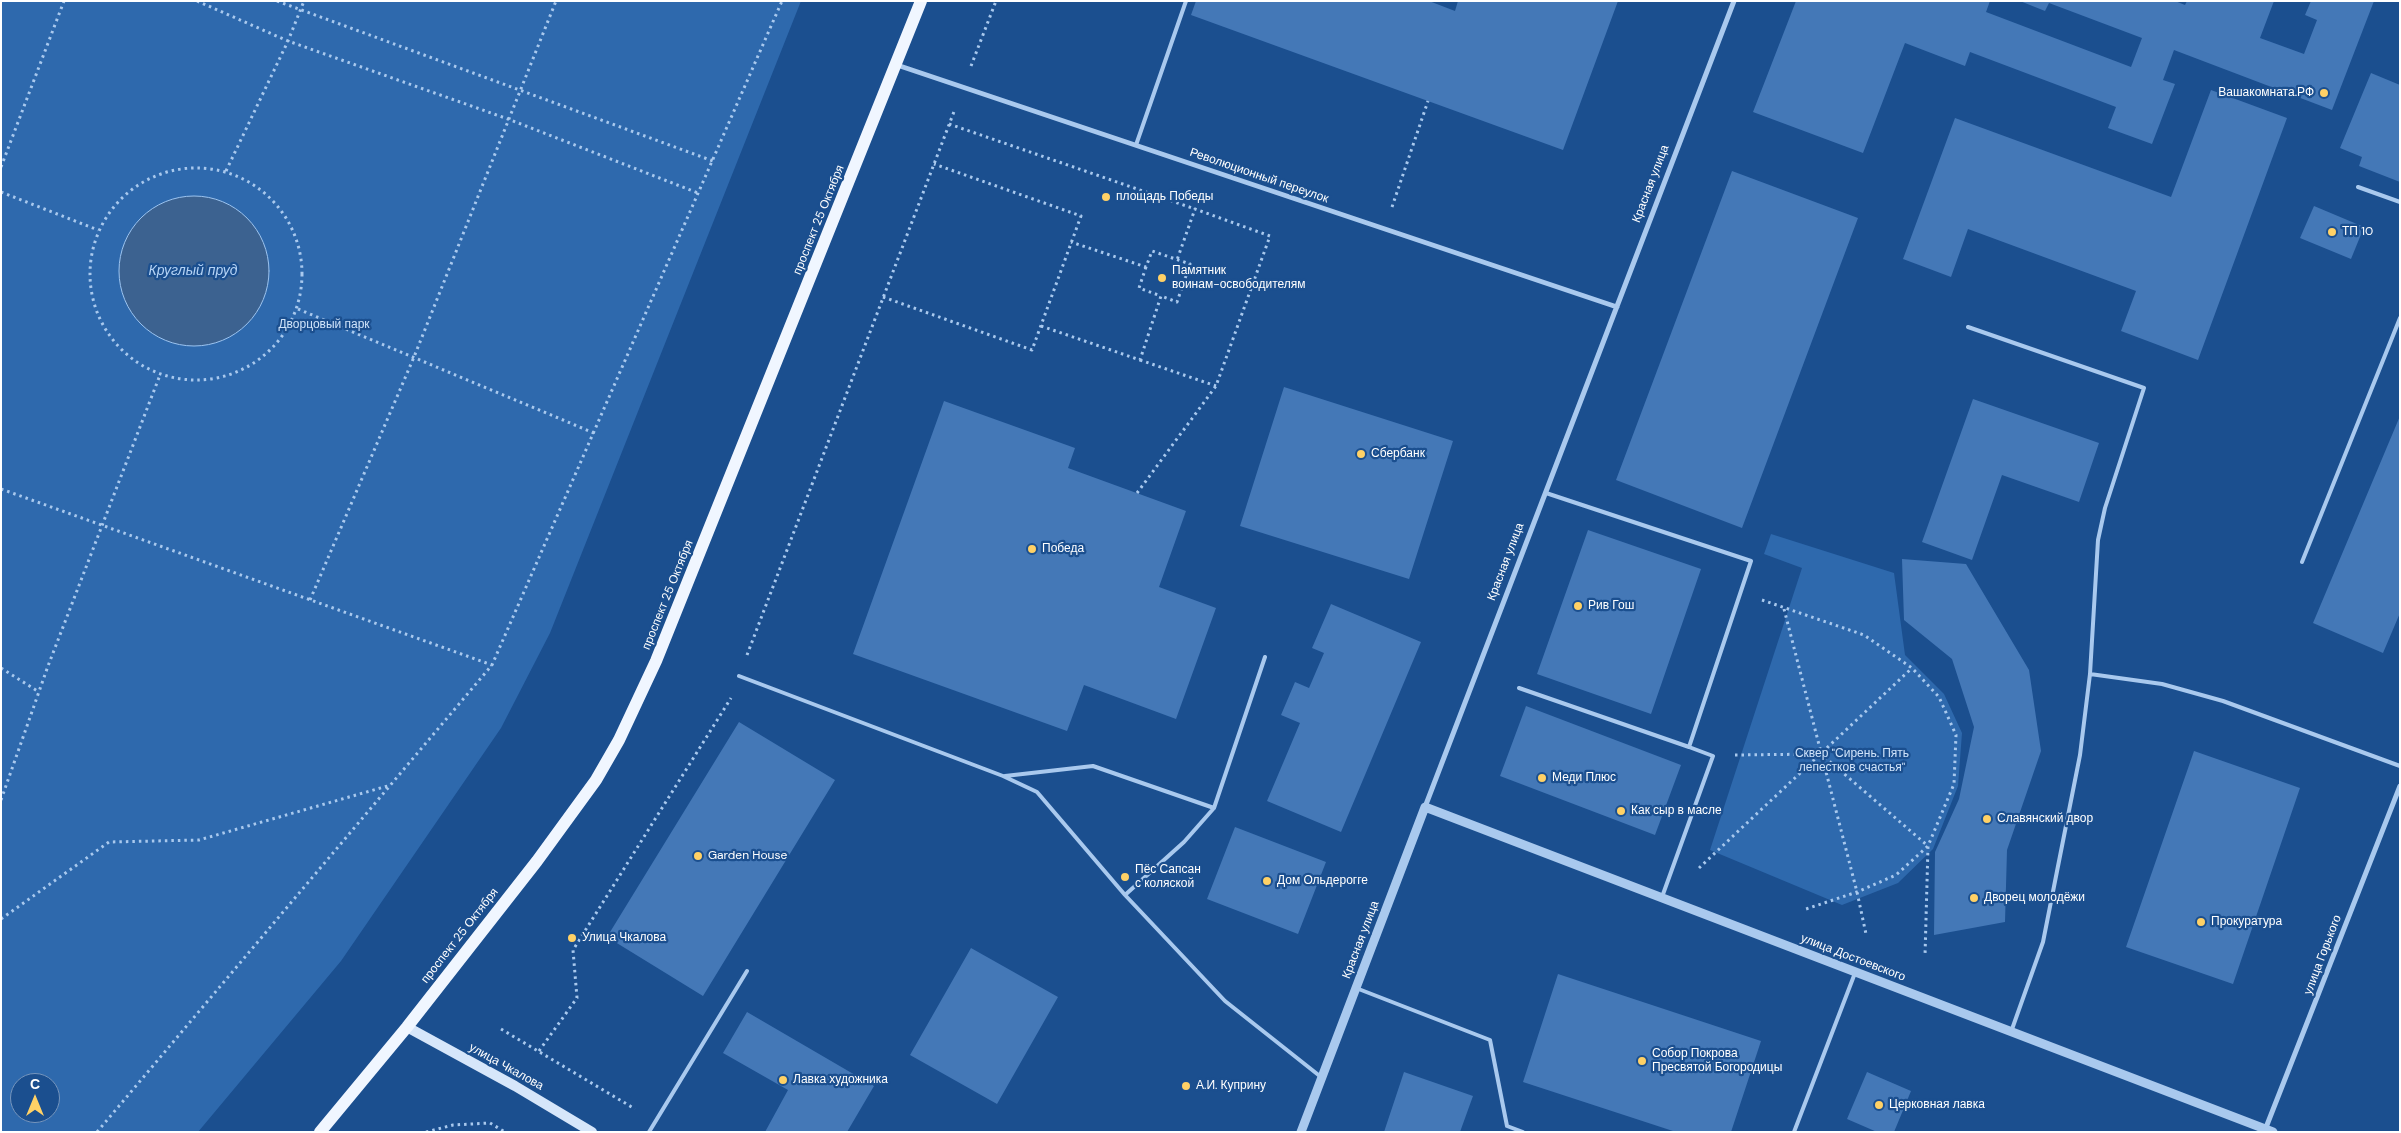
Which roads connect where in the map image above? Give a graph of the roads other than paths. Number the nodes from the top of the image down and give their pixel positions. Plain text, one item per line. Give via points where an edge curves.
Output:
1 (921, 1) edge
2 (1186, 1) edge
3 (1734, 1) edge
4 (895, 64) junction
5 (1136, 145) junction
6 (2358, 187) dead end
7 (2400, 202) edge
8 (1617, 307) junction
9 (2400, 318) edge
10 (1968, 327) dead end
11 (1546, 493) junction
12 (2302, 562) dead end
13 (1265, 657) dead end
14 (2090, 674) junction
15 (739, 676) road end
16 (1519, 688) dead end
17 (1689, 747) junction
18 (2400, 766) edge
19 (1003, 776) junction
20 (2400, 786) edge
21 (1425, 807) junction
22 (1214, 808) junction
23 (1125, 895) junction
24 (1662, 898) junction
25 (747, 971) dead end
26 (1855, 973) junction
27 (1356, 988) junction
28 (407, 1027) junction
29 (2011, 1032) junction
30 (1322, 1078) junction
31 (2267, 1131) edge
32 (320, 1132) edge
33 (592, 1132) edge
34 (649, 1132) edge
35 (1301, 1132) edge
36 (1524, 1132) edge
37 (1794, 1132) edge

1 - 4 main road, проспект 25 Октября
2 - 5 lane
3 - 8 street, Красная улица
4 - 5 street, Революционный переулок
4 - 28 main road, проспект 25 Октября via 656,662 619,740 596,780 560,830
5 - 8 street, Революционный переулок
6 - 7 lane
8 - 11 street, Красная улица
9 - 12 lane
10 - 14 lane via 2144,388 2105,508 2098,540
11 - 17 lane via 1751,561
11 - 21 street, Красная улица
13 - 22 lane
14 - 18 lane via 2162,684 2222,701
14 - 29 lane via 2080,755 2043,942
15 - 19 lane
16 - 17 lane
17 - 24 lane via 1714,756
19 - 22 lane via 1093,766
19 - 23 lane via 1037,792
20 - 31 street, улица Горького
21 - 24 street, улица Достоевского
21 - 27 street, Красная улица
22 - 23 lane via 1184,842
23 - 30 lane via 1225,1001
24 - 26 street, улица Достоевского
25 - 34 lane
26 - 29 street, улица Достоевского
26 - 37 lane
27 - 30 street, Красная улица
27 - 36 lane via 1490,1040 1507,1126
28 - 32 main road, проспект 25 Октября
28 - 33 main road, улица Чкалова
29 - 31 street, улица Достоевского
30 - 35 street, Красная улица

